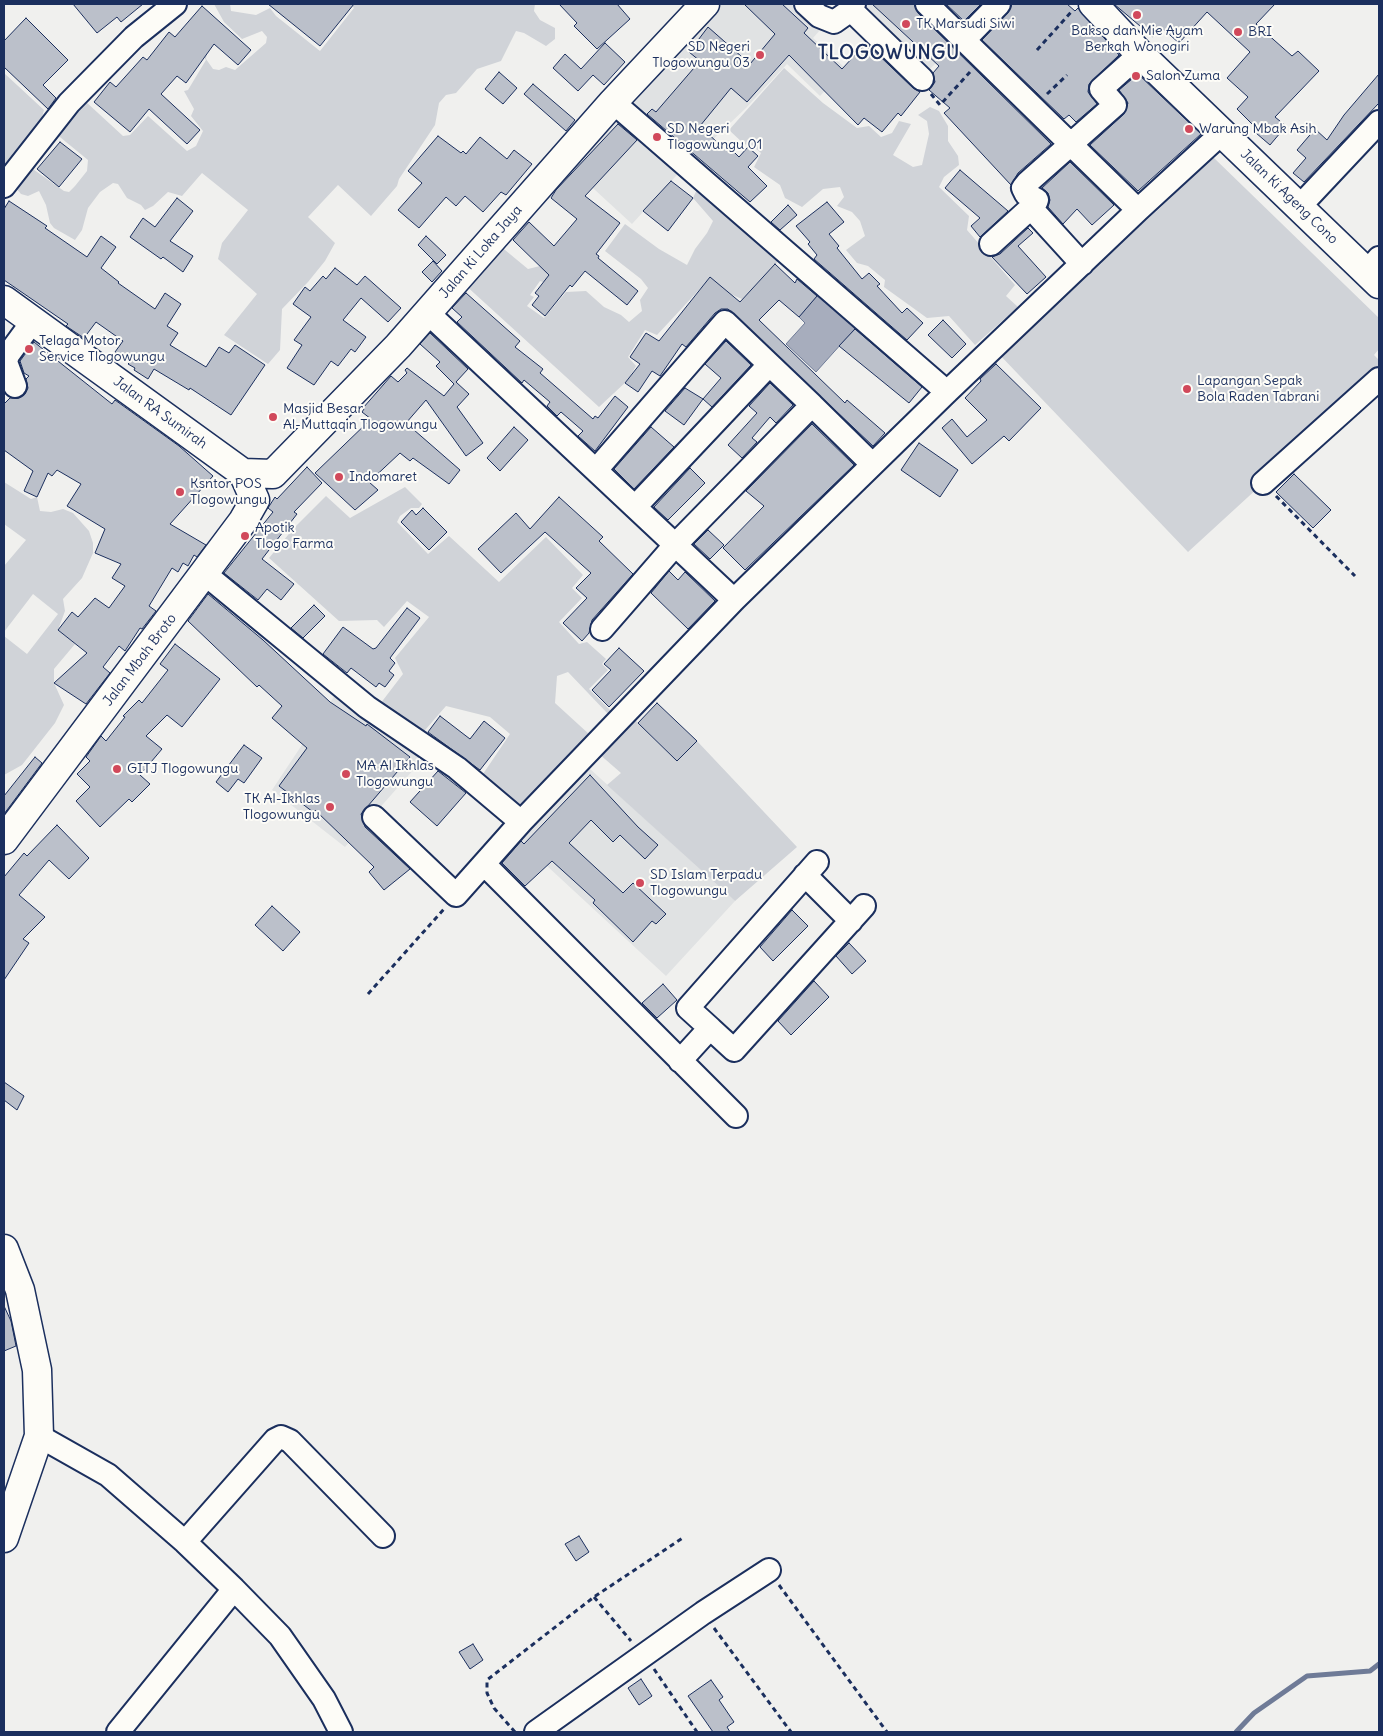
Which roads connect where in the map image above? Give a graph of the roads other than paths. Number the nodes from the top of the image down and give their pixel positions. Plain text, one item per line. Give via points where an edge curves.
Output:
1 (175, 4) edge
2 (806, 4) edge
3 (927, 4) edge
4 (999, 4) edge
5 (1093, 4) edge
6 (699, 6) edge
7 (852, 7) edge
8 (964, 40) junction
9 (1140, 54) junction
10 (922, 80) road end
11 (612, 102) junction
12 (1379, 122) edge
13 (1222, 133) junction
14 (1071, 144) junction
15 (4, 186) edge
16 (1300, 206) junction
17 (1031, 208) junction
18 (1138, 210) junction
19 (991, 244) dead end
20 (1082, 264) junction
21 (1375, 271) edge
22 (4, 300) edge
23 (428, 313) junction
24 (33, 321) junction
25 (769, 365) junction
26 (1379, 379) edge
27 (15, 386) dead end
28 (948, 392) junction
29 (812, 405) junction
30 (872, 464) junction
31 (596, 470) junction
32 (243, 473) junction
33 (273, 474) junction
34 (1263, 483) road end
35 (255, 500) junction
36 (635, 507) junction
37 (676, 544) junction
38 (205, 574) junction
39 (734, 600) junction
40 (602, 629) dead end
41 (374, 817) dead end
42 (521, 822) junction
43 (4, 840) edge
44 (484, 864) junction
45 (710, 1028) junction
46 (680, 1061) junction
47 (736, 1116) dead end
48 (4, 1249) edge
49 (39, 1436) junction
50 (383, 1536) dead end
51 (4, 1538) edge
52 (185, 1542) junction
53 (769, 1570) road end
54 (234, 1589) junction
55 (118, 1732) edge
56 (340, 1732) edge
57 (536, 1732) edge

1 - 15 street via 134,37 69,103
2 - 7 street via 819,16 834,22
3 - 8 street
4 - 8 street
5 - 9 main road, Jalan Ki Ageng Cono
6 - 11 main road, Jalan Ki Loka Jaya
7 - 10 street
8 - 14 street
9 - 13 main road, Jalan Ki Ageng Cono
9 - 14 street via 1101,89 1115,105
11 - 23 main road, Jalan Ki Loka Jaya
11 - 28 street
12 - 16 street
13 - 16 main road, Jalan Ki Ageng Cono
13 - 18 street
14 - 17 street via 1023,188 1026,194 1037,200
14 - 18 street
16 - 21 main road, Jalan Ki Ageng Cono
17 - 19 street
17 - 20 street
18 - 20 street
20 - 28 street
22 - 24 main road, Jalan RA Sumirah
23 - 31 street
23 - 33 main road, Jalan Ki Loka Jaya
24 - 27 street via 6,362
24 - 32 main road, Jalan RA Sumirah
25 - 29 street
25 - 31 street via 724,322
25 - 36 street
26 - 34 street
28 - 30 street
29 - 30 street
29 - 37 street
30 - 39 street
31 - 36 street
32 - 33 main road
32 - 35 main road
33 - 35 main road, Jalan Ki Loka Jaya
35 - 38 main road, Jalan Mbah Broto
36 - 37 street
37 - 39 street
37 - 40 street
38 - 42 street via 366,707 457,768
38 - 43 main road, Jalan Mbah Broto
39 - 42 street
41 - 44 street via 456,895
42 - 44 street
44 - 46 street
45 - 45 street via 688,1008 811,868 858,913 734,1050
45 - 46 street
46 - 47 street
48 - 49 main road via 20,1290 37,1370
49 - 51 main road
49 - 52 street via 108,1475
50 - 52 street via 290,1441 281,1437
52 - 54 street
53 - 57 street
54 - 55 street
54 - 56 street via 280,1636 324,1699

